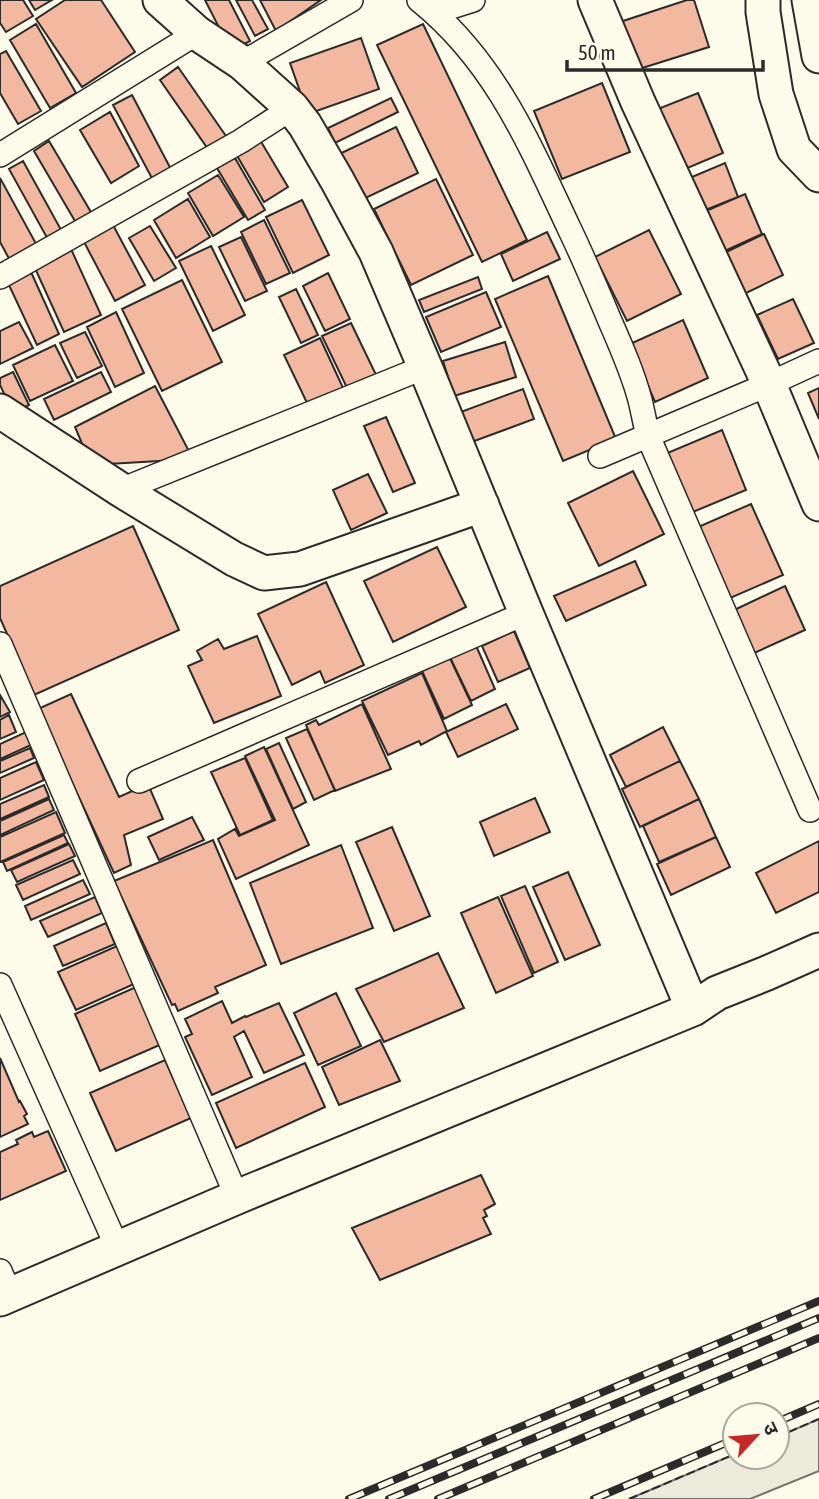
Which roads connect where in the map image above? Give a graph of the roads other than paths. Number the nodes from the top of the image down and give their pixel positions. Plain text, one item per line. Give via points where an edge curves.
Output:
1 (160, 0) edge
2 (351, 0) edge
3 (472, 0) edge
4 (595, 0) edge
5 (763, 0) edge
6 (809, 0) edge
7 (427, 6) edge
8 (197, 33) junction
9 (819, 57) edge
10 (242, 63) junction
11 (292, 108) junction
12 (0, 155) edge
13 (819, 175) edge
14 (0, 277) edge
15 (819, 360) edge
16 (425, 367) junction
17 (769, 384) junction
18 (0, 411) edge
19 (648, 436) junction
20 (600, 456) dead end
21 (121, 490) junction
22 (819, 504) edge
23 (482, 505) junction
24 (526, 614) junction
25 (0, 644) edge
26 (139, 781) dead end
27 (810, 810) dead end
28 (819, 950) edge
29 (0, 985) edge
30 (693, 1009) junction
31 (237, 1197) junction
32 (118, 1249) junction
33 (3, 1288) edge

1 - 8 street
2 - 10 street
3 - 7 street
4 - 17 street
5 - 13 street via 783,116 794,149
6 - 9 street
7 - 19 street via 499,88 526,135 619,342 640,398
8 - 10 street
8 - 12 street
10 - 11 street
11 - 14 street
11 - 16 street via 376,252
15 - 17 street
16 - 21 street
16 - 23 street
17 - 19 street
17 - 22 street
18 - 21 street
19 - 20 street
19 - 27 street
21 - 23 street via 264,573 300,569
23 - 24 street
24 - 26 street
24 - 30 street
25 - 31 street
28 - 30 street via 718,993
29 - 32 street
30 - 31 street
31 - 32 street
32 - 33 street

